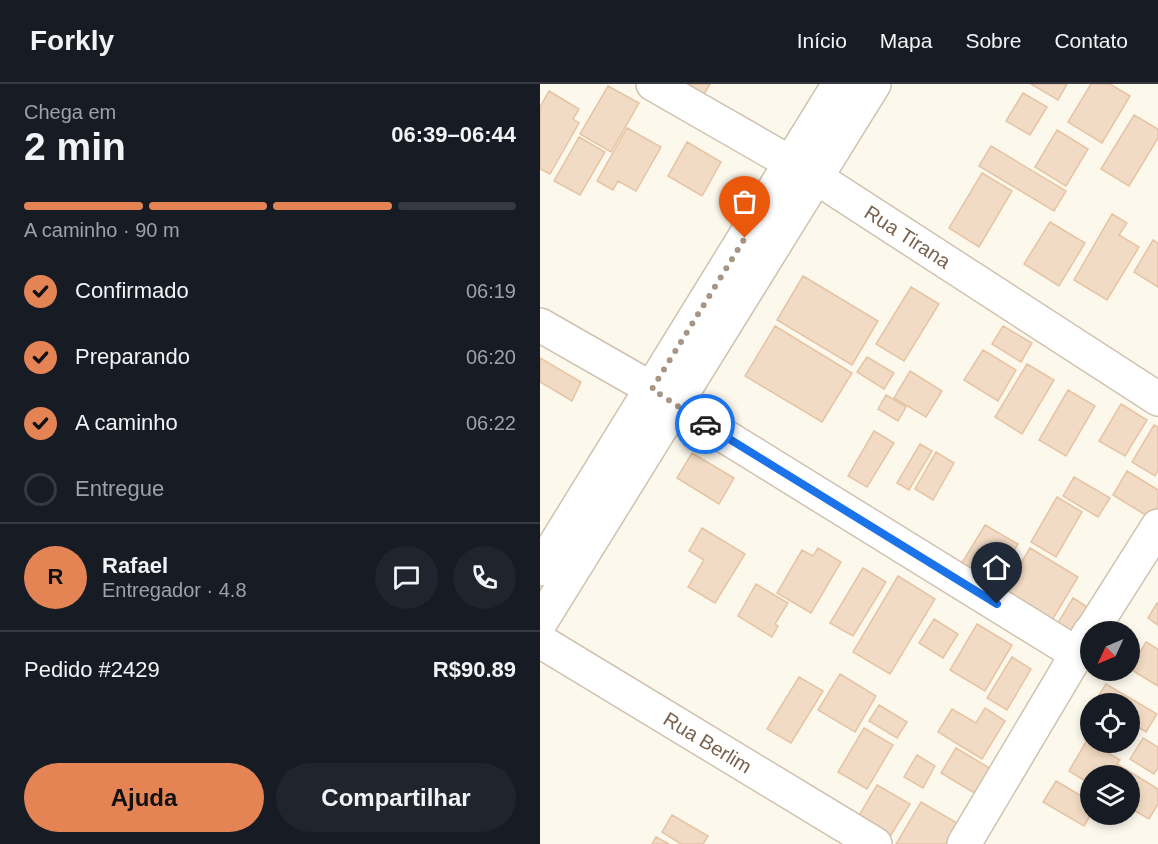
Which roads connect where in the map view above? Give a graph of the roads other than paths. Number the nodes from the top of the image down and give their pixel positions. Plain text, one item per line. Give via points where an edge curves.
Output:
1 (653, 84) edge
2 (839, 84) edge
3 (874, 84) edge
4 (804, 170) junction
5 (540, 325) edge
6 (664, 398) junction
7 (1158, 399) edge
8 (1158, 526) edge
9 (540, 569) edge
10 (1097, 621) edge
11 (540, 623) edge
12 (1080, 636) edge
13 (540, 641) edge
14 (1080, 649) edge
15 (875, 844) edge
16 (964, 844) edge

1 - 4 street, Rua Tirana
2 - 4 street
3 - 4 street
4 - 6 street
4 - 7 street, Rua Tirana
5 - 6 street
6 - 9 street
6 - 11 street
6 - 12 street
8 - 10 street
13 - 15 street, Rua Berlim
14 - 16 street

